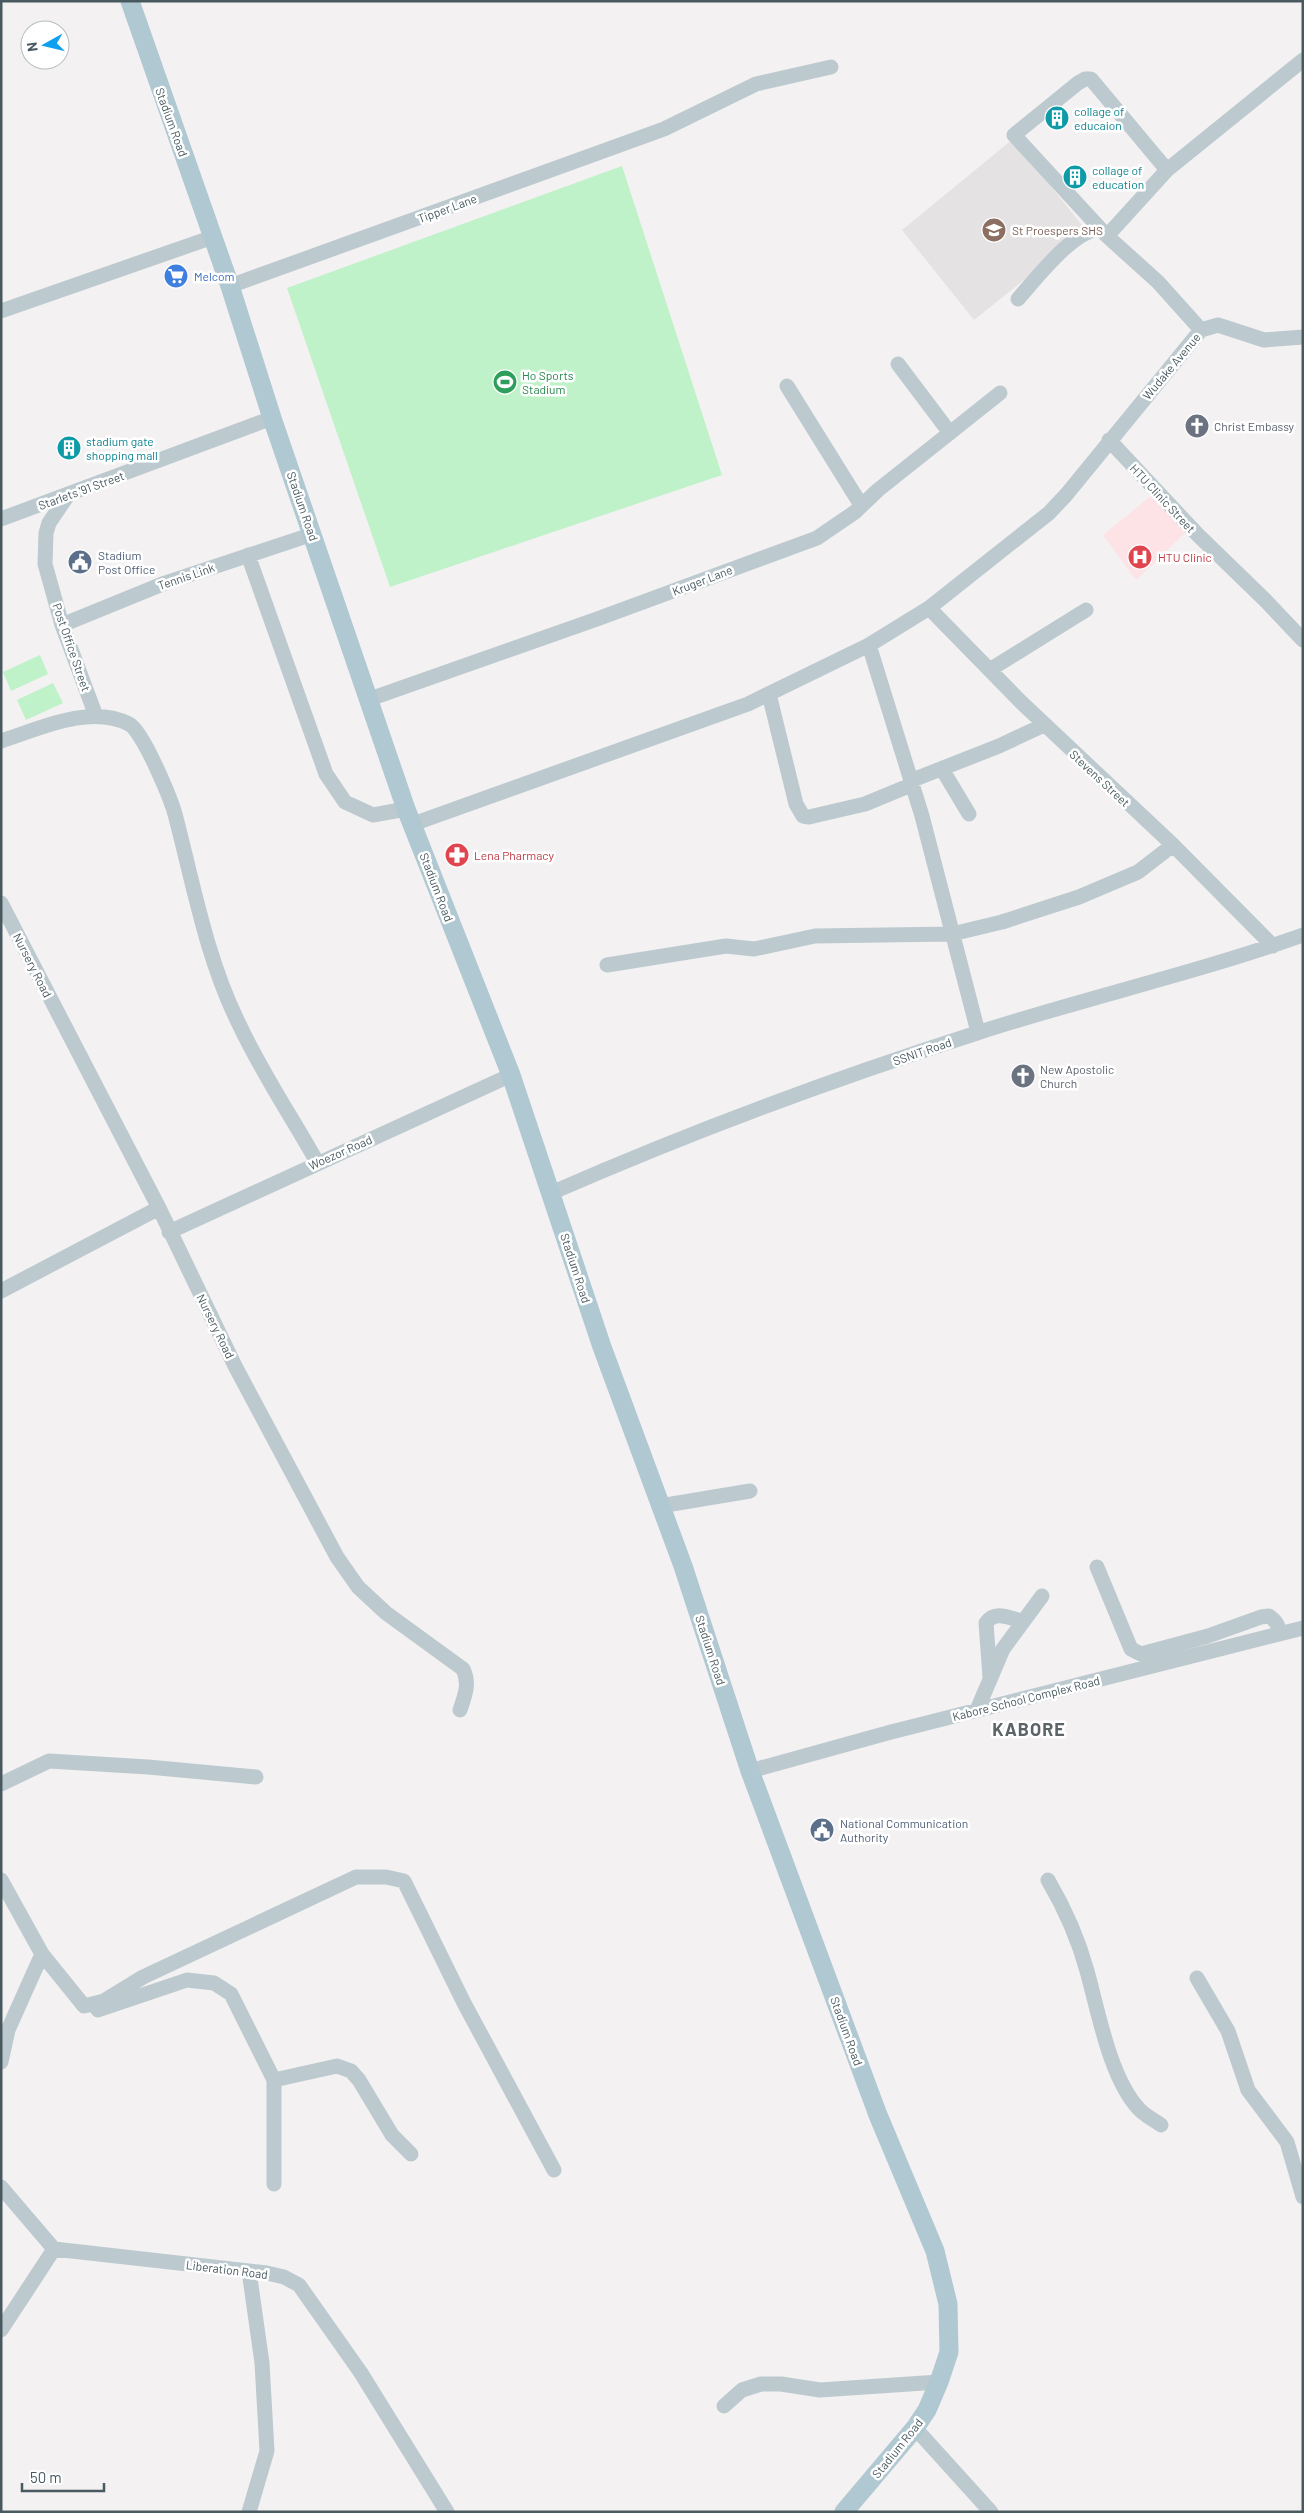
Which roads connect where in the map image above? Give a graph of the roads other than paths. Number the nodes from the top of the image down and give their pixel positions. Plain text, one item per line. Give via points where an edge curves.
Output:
1 (130, 1) edge
2 (1303, 60) edge
3 (831, 67) dead end
4 (1167, 170) junction
5 (1103, 232) junction
6 (213, 237) junction
7 (230, 286) junction
8 (1018, 298) dead end
9 (1, 311) edge
10 (1201, 330) junction
11 (1303, 336) edge
12 (898, 364) dead end
13 (787, 386) dead end
14 (1000, 393) dead end
15 (272, 418) junction
16 (950, 433) junction
17 (1109, 440) junction
18 (68, 495) junction
19 (861, 506) junction
20 (1, 519) edge
21 (313, 534) junction
22 (248, 555) junction
23 (929, 608) junction
24 (1086, 610) dead end
25 (62, 625) junction
26 (1303, 640) edge
27 (869, 645) junction
28 (990, 670) junction
29 (769, 694) junction
30 (367, 700) junction
31 (96, 716) junction
32 (1044, 725) junction
33 (1, 741) edge
34 (942, 769) junction
35 (910, 783) junction
36 (969, 814) dead end
37 (409, 816) junction
38 (1173, 845) junction
39 (1, 903) edge
40 (952, 934) junction
41 (1303, 935) edge
42 (1273, 946) junction
43 (606, 965) dead end
44 (978, 1032) junction
45 (511, 1075) junction
46 (317, 1162) junction
47 (551, 1193) junction
48 (159, 1208) junction
49 (169, 1232) junction
50 (1, 1291) edge
51 (750, 1491) dead end
52 (660, 1506) junction
53 (1097, 1567) dead end
54 (1042, 1596) dead end
55 (1022, 1621) junction
56 (1303, 1628) edge
57 (1279, 1634) junction
58 (990, 1681) junction
59 (460, 1710) dead end
60 (977, 1710) junction
61 (750, 1771) junction
62 (256, 1777) dead end
63 (1, 1784) edge
64 (1, 1880) edge
65 (1048, 1880) dead end
66 (42, 1954) junction
67 (1197, 1978) dead end
68 (84, 2006) junction
69 (1, 2062) edge
70 (274, 2080) junction
71 (1160, 2124) dead end
72 (411, 2154) dead end
73 (554, 2170) dead end
74 (274, 2184) dead end
75 (1, 2187) edge
76 (1303, 2198) edge
77 (54, 2249) junction
78 (249, 2271) junction
79 (1, 2330) edge
80 (939, 2382) junction
81 (724, 2406) dead end
82 (915, 2428) junction
83 (249, 2512) edge
84 (447, 2512) edge
85 (844, 2512) edge
86 (991, 2512) edge

1 - 6 main road, Stadium Road
2 - 4 street
3 - 7 street, Tipper Lane via 756,84 664,129
4 - 5 street
4 - 5 street, Wudake Avenue via 1091,79 1078,83 1014,134
5 - 8 street via 1086,233 1063,251
5 - 10 street, Wudake Avenue via 1158,282
6 - 7 main road, Stadium Road
6 - 9 street
7 - 15 main road, Stadium Road
10 - 11 street via 1218,326 1264,340
10 - 17 street, Wudake Avenue
12 - 16 street
13 - 19 street
14 - 16 street, Kruger Lane
15 - 18 street, Starlets '91 Street
15 - 21 main road, Stadium Road
16 - 19 street, Kruger Lane
17 - 23 street, Wudake Avenue via 1049,512
17 - 26 street, HTU Clinic Street
18 - 20 street, Starlets '91 Street
18 - 25 street, Post Office Street via 49,523 45,543 45,564
19 - 30 street, Kruger Lane via 831,530 802,544
21 - 22 street, Tennis Link
21 - 30 main road, Stadium Road
22 - 25 street, Tennis Link via 117,601
22 - 37 street, Wudake Avenue via 326,774 345,802 373,815
23 - 27 street, Wudake Avenue
23 - 28 street, Stevens Street
24 - 28 street
25 - 31 street, Post Office Street
27 - 29 street, Wudake Avenue
27 - 35 street
28 - 32 street, Stevens Street
29 - 35 street via 796,804 803,816 850,808
29 - 37 street, Wudake Avenue via 748,704
30 - 37 main road, Stadium Road
31 - 33 street via 59,722
31 - 46 street via 131,725 140,737 172,804 214,961 238,1024
32 - 34 street
32 - 38 street, Stevens Street
34 - 35 street
34 - 36 street
35 - 40 street
37 - 45 main road, Stadium Road
38 - 40 street via 1138,872 1079,897
38 - 42 street, Stevens Street
39 - 48 street, Nursery Road
40 - 43 street via 816,936 754,948 726,946
40 - 44 street
41 - 42 street, SSNIT Road
42 - 44 street, SSNIT Road
44 - 47 street, SSNIT Road via 670,1142
45 - 46 street, Woezor Road
45 - 47 main road, Stadium Road
46 - 49 street, Woezor Road
47 - 52 main road, Stadium Road
48 - 49 street, Nursery Road
48 - 50 street
49 - 59 street, Nursery Road via 235,1366 336,1557 358,1587 386,1613 463,1669 468,1679
51 - 52 street
52 - 61 main road, Stadium Road
53 - 57 street via 1131,1649 1141,1654 1208,1636 1261,1617 1269,1616 1275,1620
54 - 55 street
55 - 58 street via 1003,1649
55 - 58 street via 998,1615 990,1617 986,1623
56 - 57 street, Kabore School Complex Road
57 - 60 street, Kabore School Complex Road
58 - 60 street
60 - 61 street, Kabore School Complex Road
61 - 80 main road, Stadium Road via 878,2115 935,2251 948,2304 949,2352
62 - 63 street via 49,1761
64 - 66 street
65 - 71 street via 1069,1917 1121,2082 1139,2109
66 - 68 street
66 - 69 street via 8,2030
67 - 76 street via 1228,2031 1248,2090 1287,2142
68 - 70 street via 93,2011 105,2009 187,1980 214,1983 231,1994
68 - 73 street via 104,2001 143,1977 356,1877 386,1876 404,1881 464,2003
70 - 72 street via 337,2066 351,2071 392,2135
70 - 74 street
75 - 77 street
77 - 78 street, Liberation Road
77 - 79 street
78 - 83 street via 262,2363 267,2451
78 - 84 street, Liberation Road via 284,2277 299,2285 362,2373
80 - 81 street via 820,2390 761,2384 742,2390
80 - 82 main road, Stadium Road
82 - 85 main road, Stadium Road
82 - 86 street

